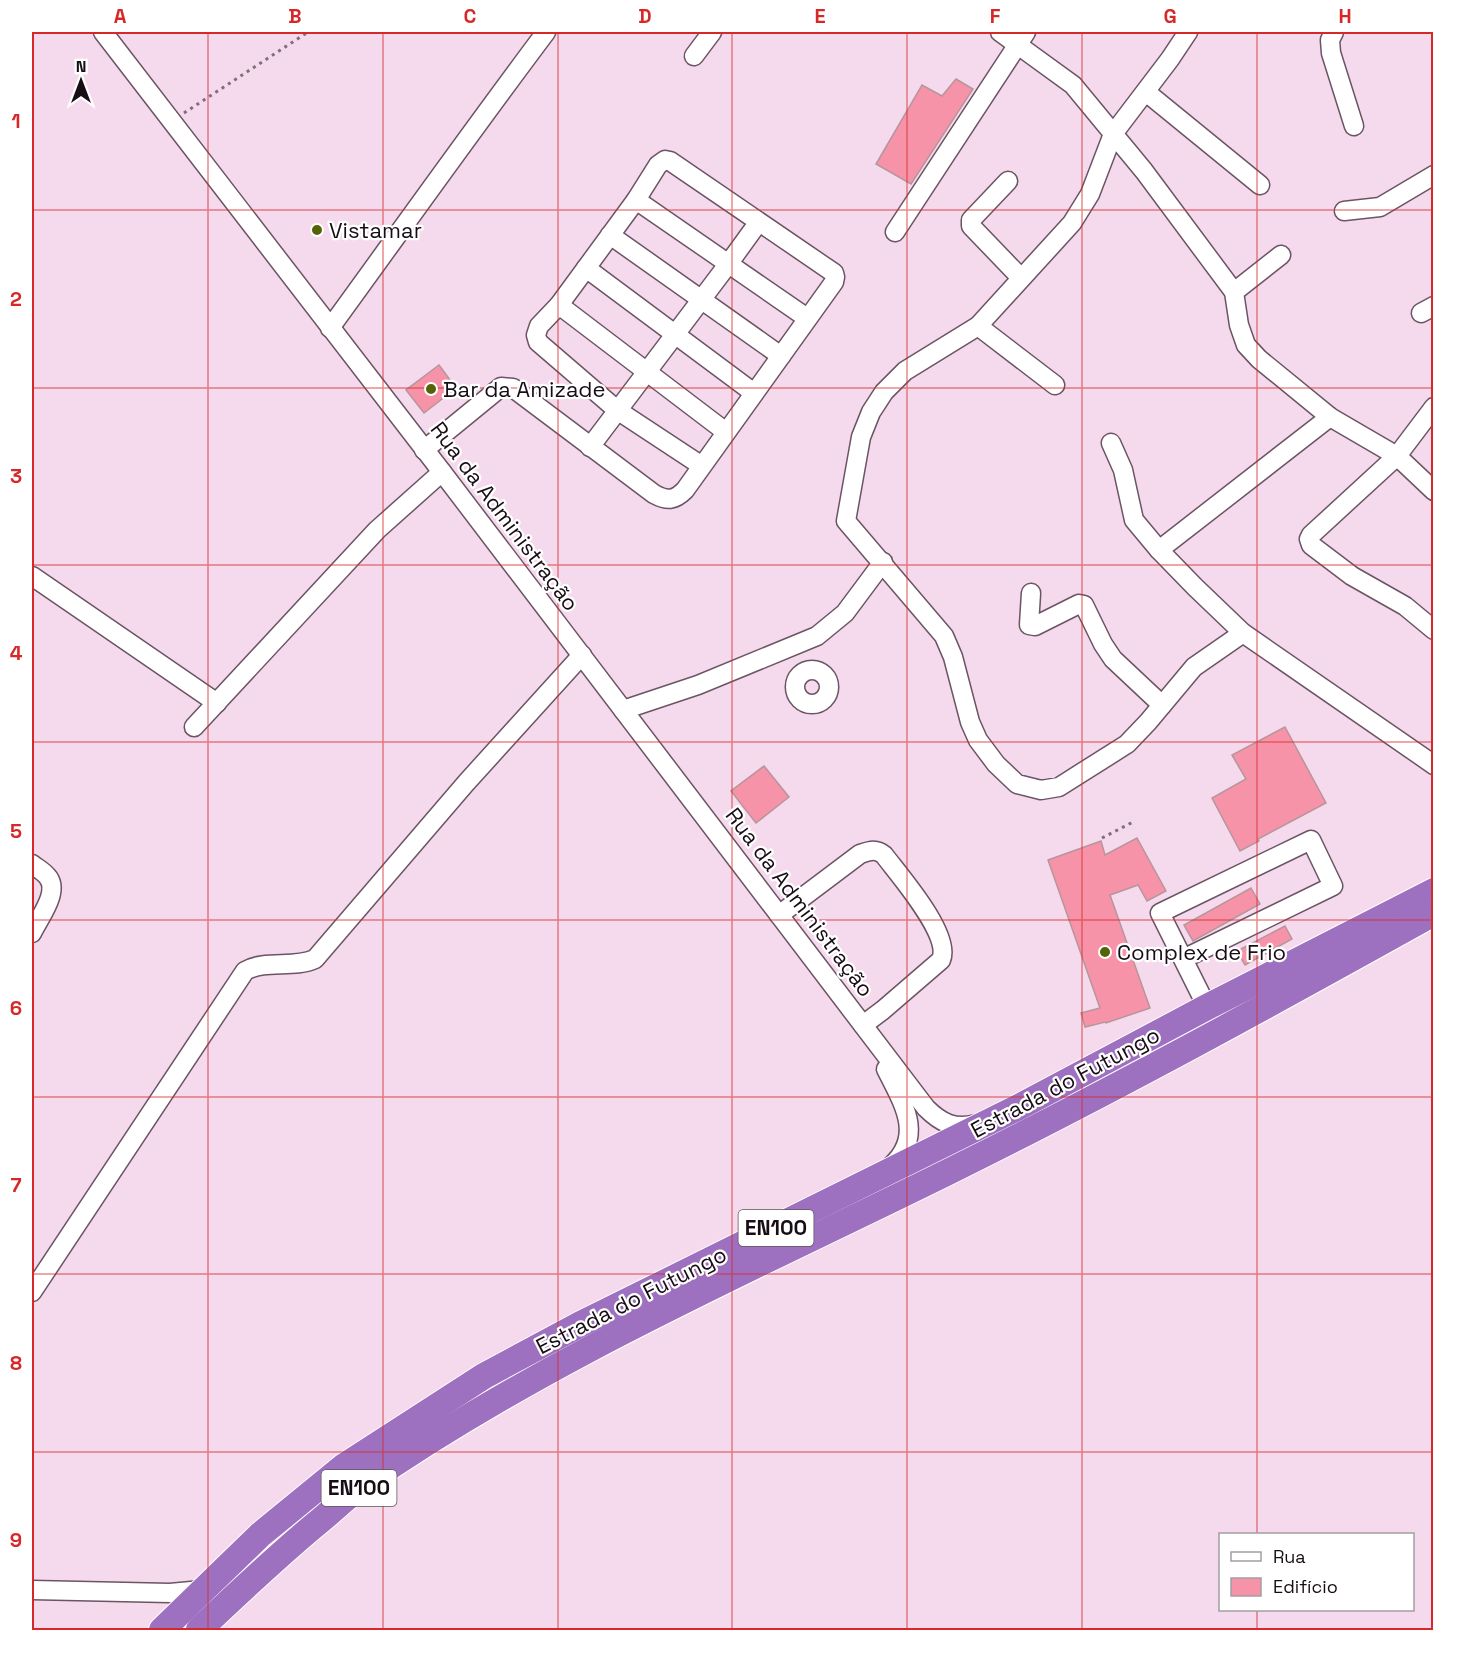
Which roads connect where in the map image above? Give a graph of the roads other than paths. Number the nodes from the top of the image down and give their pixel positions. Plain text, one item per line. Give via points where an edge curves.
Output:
1 (103, 32) edge
2 (546, 32) edge
3 (712, 32) edge
4 (1000, 32) edge
5 (1188, 32) edge
6 (1334, 32) edge
7 (1022, 38) edge
8 (694, 56) dead end
9 (1146, 92) junction
10 (1354, 126) dead end
11 (1113, 134) junction
12 (1434, 175) edge
13 (1008, 181) dead end
14 (1260, 185) dead end
15 (636, 200) junction
16 (1344, 211) dead end
17 (758, 223) junction
18 (895, 232) dead end
19 (610, 235) junction
20 (1281, 255) dead end
21 (729, 263) junction
22 (586, 268) junction
23 (1021, 278) junction
24 (1234, 292) junction
25 (702, 300) junction
26 (559, 304) junction
27 (807, 318) junction
28 (978, 326) junction
29 (330, 328) junction
30 (675, 334) junction
31 (781, 356) junction
32 (647, 372) junction
33 (1055, 385) dead end
34 (754, 393) junction
35 (1434, 407) edge
36 (617, 410) junction
37 (1330, 417) junction
38 (726, 432) junction
39 (1111, 444) dead end
40 (590, 447) junction
41 (424, 450) junction
42 (1397, 456) junction
43 (702, 466) junction
44 (442, 472) junction
45 (1434, 490) edge
46 (1159, 550) junction
47 (882, 562) junction
48 (32, 576) edge
49 (1031, 593) dead end
50 (1434, 630) edge
51 (1242, 633) junction
52 (793, 648) junction
53 (582, 655) junction
54 (804, 671) dead end
55 (217, 703) junction
56 (1162, 705) junction
57 (623, 710) junction
58 (194, 727) dead end
59 (1434, 765) edge
60 (32, 864) edge
61 (1434, 891) edge
62 (1434, 913) edge
63 (779, 915) junction
64 (32, 933) edge
65 (1183, 959) junction
66 (1207, 1006) junction
67 (865, 1027) junction
68 (1019, 1107) junction
69 (870, 1182) junction
70 (32, 1292) edge
71 (32, 1590) edge
72 (201, 1590) junction
73 (162, 1630) edge
74 (199, 1630) edge

1 - 29 street, Rua da Administração
2 - 29 street
3 - 8 street
4 - 7 street
5 - 9 street
6 - 10 street via 1331,53
7 - 11 street via 1073,85
7 - 18 street
9 - 11 street
9 - 14 street
11 - 23 street via 1082,209
11 - 24 street
12 - 16 street via 1380,207
13 - 23 street via 971,220 971,225
15 - 17 street via 665,160
15 - 19 street
15 - 21 street
17 - 21 street
17 - 27 street via 834,273 834,282
19 - 22 street
19 - 25 street
20 - 24 street
21 - 25 street
21 - 27 street
22 - 26 street
22 - 30 street
23 - 28 street
24 - 37 street via 1246,345
25 - 30 street
25 - 31 street
26 - 32 street
26 - 36 street via 539,326 538,342
27 - 31 street
28 - 33 street
28 - 47 street via 905,371 871,412 861,437 846,521
29 - 41 street, Rua da Administração
30 - 32 street
30 - 34 street
31 - 34 street
32 - 36 street
32 - 38 street
34 - 38 street
35 - 42 street
36 - 40 street
36 - 43 street
37 - 42 street
37 - 46 street
38 - 43 street
39 - 46 street via 1123,470 1134,520
40 - 41 street via 507,386
40 - 43 street via 666,500 685,490
41 - 44 street, Rua da Administração
42 - 45 street
42 - 50 street via 1309,539 1311,545 1352,576 1405,606
44 - 53 street, Rua da Administração
44 - 55 street via 377,530
46 - 51 street
47 - 52 street via 845,613 817,636
47 - 56 street via 944,636 978,740 1017,784 1041,790 1059,787 1127,744
48 - 55 street
49 - 56 street via 1032,626 1084,604 1113,659
51 - 56 street via 1194,667
51 - 59 street
52 - 54 street
52 - 57 street
53 - 57 street, Rua da Administração
53 - 70 street via 315,959 304,964 254,966 245,971
55 - 58 street
57 - 63 street, Rua da Administração
60 - 64 street via 52,882 52,894
61 - 66 highway, Estrada do Futungo / EN100
62 - 74 highway, Estrada do Futungo / EN100 via 1019,1137 695,1294 496,1401 403,1456 360,1487 273,1560
63 - 67 street, Rua da Administração
63 - 67 street via 860,854 871,850 884,855 930,920 944,952 941,960
65 - 65 street via 1160,913 1311,840 1333,886
65 - 66 street
66 - 68 highway, Estrada do Futungo / EN100
67 - 68 street via 926,1108 947,1125 973,1125
67 - 69 street via 903,1104 909,1138 899,1159
68 - 69 highway, Estrada do Futungo / EN100
69 - 72 highway, Estrada do Futungo / EN100 via 484,1376 344,1467 260,1535
71 - 72 street
72 - 73 highway, Estrada do Futungo / EN100

